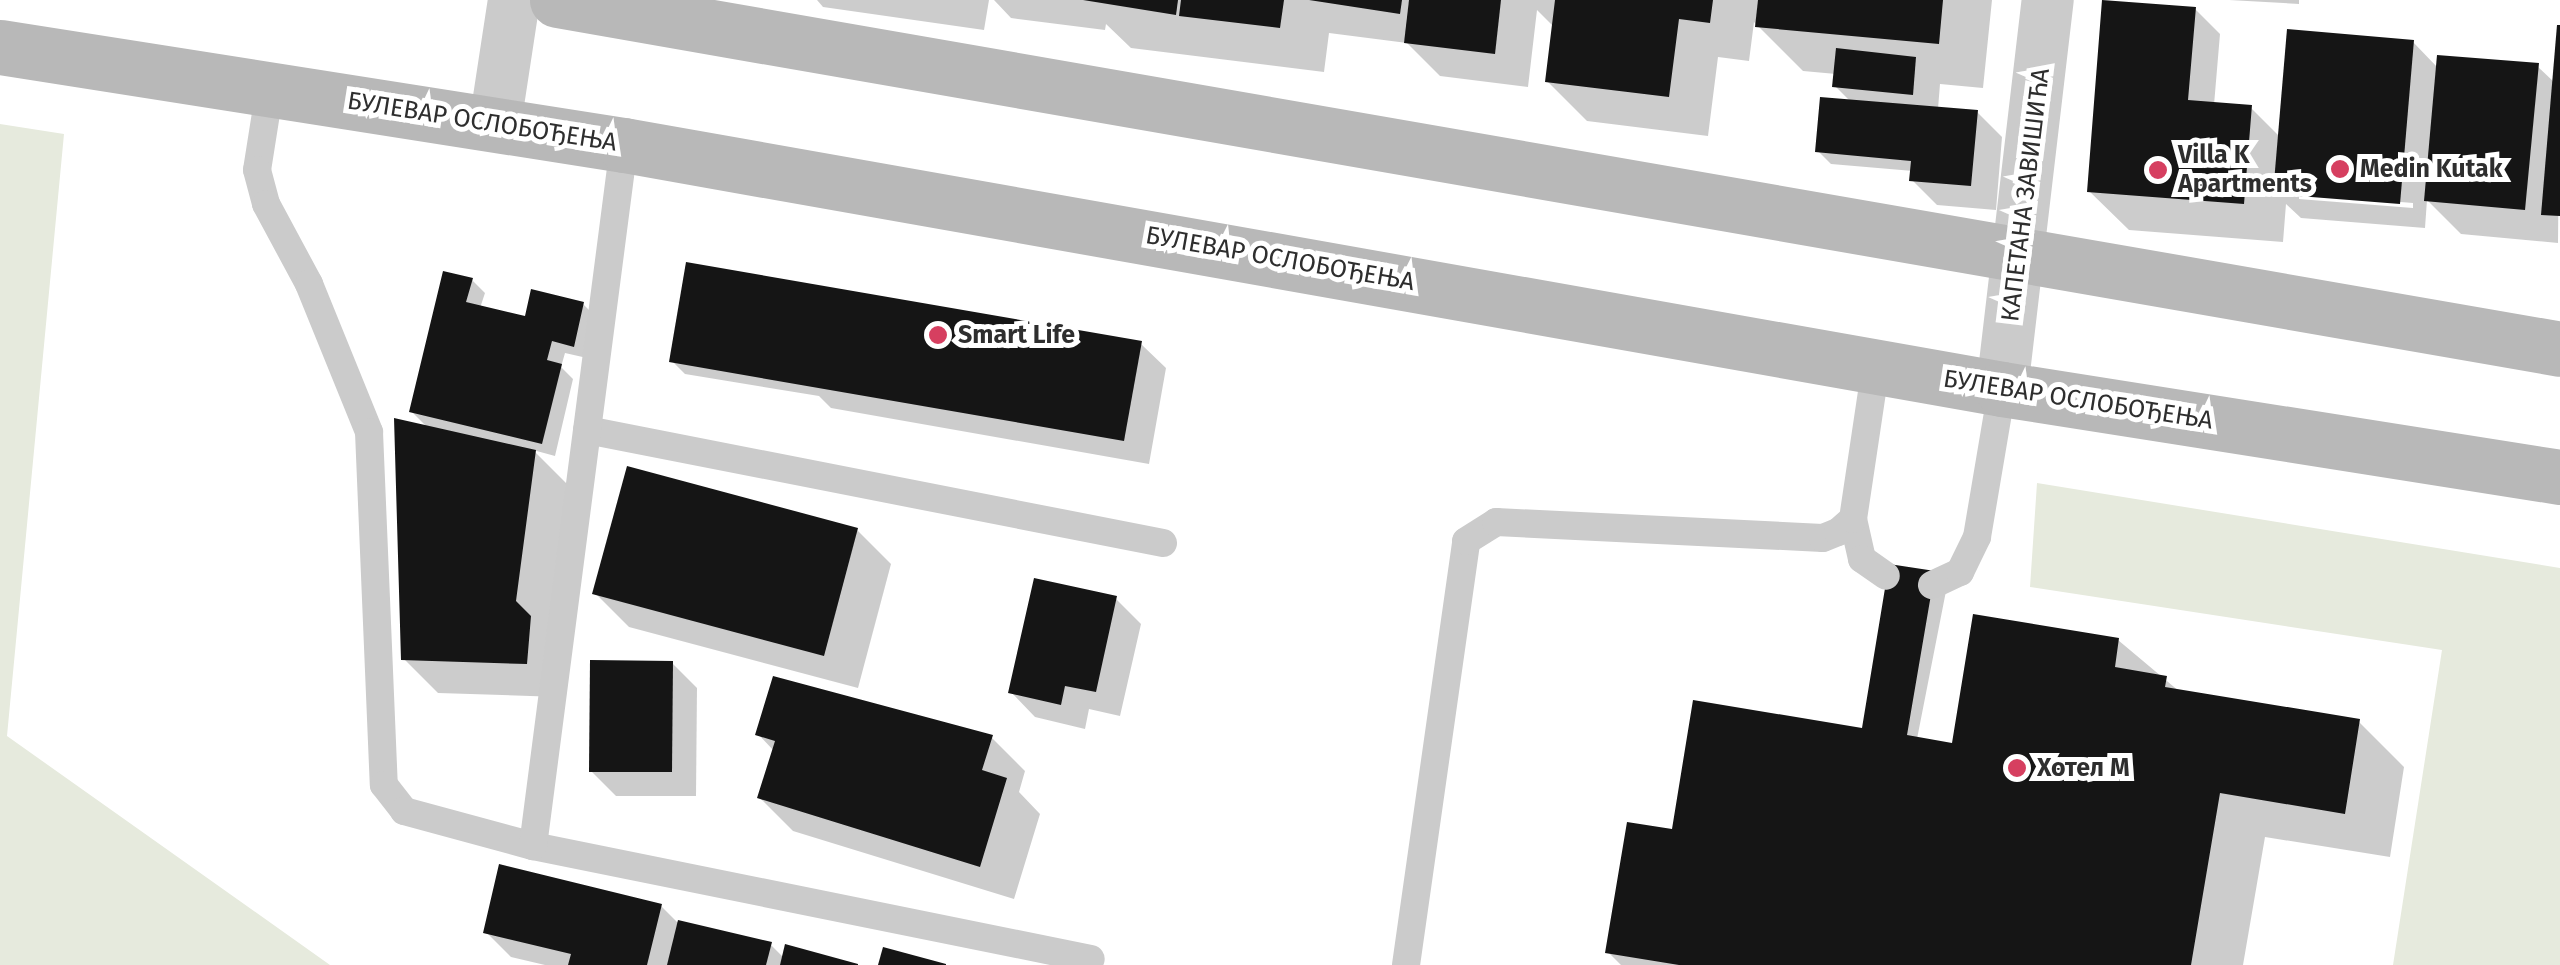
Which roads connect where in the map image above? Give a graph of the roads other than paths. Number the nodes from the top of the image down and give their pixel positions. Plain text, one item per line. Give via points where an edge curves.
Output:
1 (514, 0) edge
2 (558, 0) edge
3 (2048, 0) edge
4 (0, 47) edge
5 (270, 88) junction
6 (495, 124) junction
7 (624, 146) junction
8 (2020, 259) junction
9 (2560, 349) edge
10 (1876, 365) junction
11 (2002, 389) junction
12 (587, 430) junction
13 (2560, 476) edge
14 (1853, 519) junction
15 (1164, 543) dead end
16 (1886, 576) dead end
17 (1932, 585) dead end
18 (532, 846) junction
19 (1092, 959) dead end
20 (1406, 965) edge

1 - 6 street
2 - 8 main road
3 - 8 street, КАПЕТАНА ЗАВИШИЋА
4 - 5 main road, БУЛЕВАР ОСЛОБОЂЕЊА
5 - 6 main road, БУЛЕВАР ОСЛОБОЂЕЊА
5 - 18 lane via 257,170 266,204 309,284 369,432 384,784 404,811
6 - 7 main road, БУЛЕВАР ОСЛОБОЂЕЊА
7 - 10 main road, БУЛЕВАР ОСЛОБОЂЕЊА
7 - 12 lane
8 - 9 main road
8 - 11 street, КАПЕТАНА ЗАВИШИЋА
10 - 11 main road, БУЛЕВАР ОСЛОБОЂЕЊА
10 - 14 lane
11 - 13 main road, БУЛЕВАР ОСЛОБОЂЕЊА
11 - 17 lane via 1977,537 1960,572
12 - 15 lane
12 - 18 lane
14 - 16 lane via 1862,559
14 - 20 lane via 1823,538 1496,522 1466,541
18 - 19 lane

